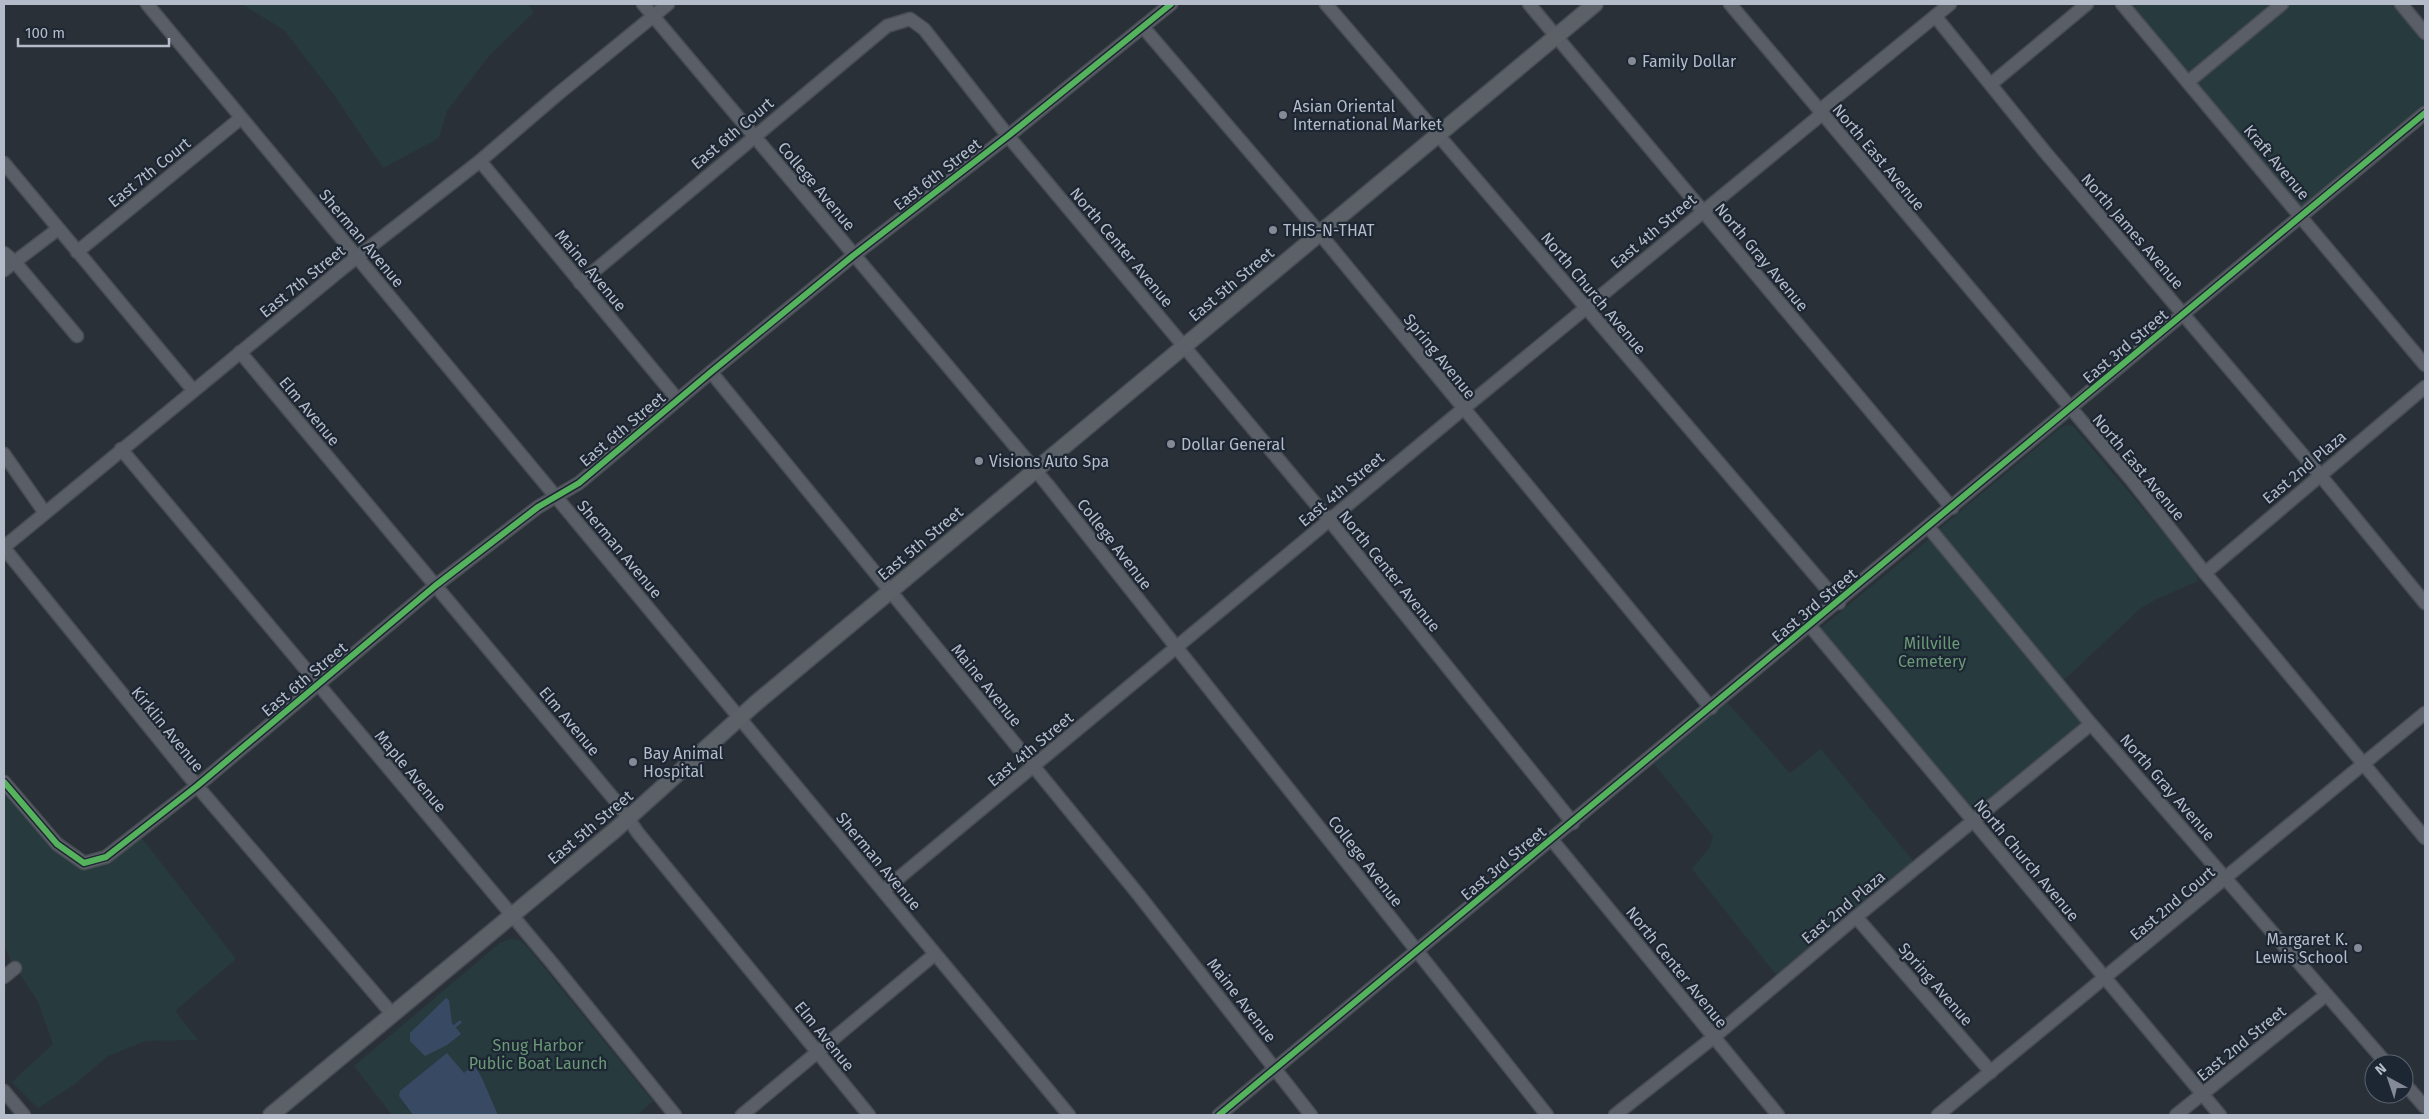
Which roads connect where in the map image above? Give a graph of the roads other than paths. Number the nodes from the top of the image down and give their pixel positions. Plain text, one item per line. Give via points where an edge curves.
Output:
1 (147, 4) edge
2 (643, 4) edge
3 (668, 4) edge
4 (1171, 4) edge
5 (1326, 4) edge
6 (1529, 4) edge
7 (1595, 4) edge
8 (1730, 4) edge
9 (1950, 4) edge
10 (2087, 4) edge
11 (2122, 4) edge
12 (2282, 4) edge
13 (2401, 4) edge
14 (654, 16) junction
15 (1935, 16) junction
16 (910, 19) joint
17 (1143, 27) junction
18 (2425, 33) edge
19 (1556, 37) junction
20 (2188, 82) junction
21 (1991, 84) junction
22 (1821, 113) junction
23 (241, 118) junction
24 (2423, 119) edge
25 (754, 135) junction
26 (1438, 135) junction
27 (1008, 136) junction
28 (480, 161) junction
29 (4, 163) edge
30 (1702, 212) junction
31 (2301, 216) junction
32 (58, 229) junction
33 (1319, 234) junction
34 (77, 252) junction
35 (4, 253) edge
36 (854, 255) junction
37 (357, 258) junction
38 (14, 262) junction
39 (4, 270) edge
40 (580, 283) junction
41 (1586, 308) junction
42 (2184, 314) junction
43 (77, 336) dead end
44 (1183, 346) junction
45 (240, 352) junction
46 (2425, 365) edge
47 (711, 372) junction
48 (2425, 387) edge
49 (193, 390) junction
50 (678, 400) junction
51 (1463, 409) junction
52 (2071, 410) junction
53 (121, 449) junction
54 (4, 454) edge
55 (1034, 470) junction
56 (2320, 475) junction
57 (556, 498) junction
58 (1952, 508) junction
59 (45, 513) junction
60 (1330, 521) junction
61 (1929, 528) junction
62 (4, 548) edge
63 (2205, 573) junction
64 (435, 586) junction
65 (890, 591) junction
66 (1839, 603) junction
67 (2425, 603) edge
68 (1810, 626) junction
69 (1176, 647) junction
70 (318, 686) junction
71 (1711, 708) junction
72 (2425, 713) edge
73 (739, 718) junction
74 (2092, 724) junction
75 (2364, 765) junction
76 (1033, 768) junction
77 (4, 782) edge
78 (198, 786) junction
79 (628, 819) junction
80 (1973, 821) junction
81 (1573, 823) junction
82 (2425, 838) edge
83 (1552, 840) junction
84 (2226, 879) junction
85 (883, 891) junction
86 (512, 916) junction
87 (1856, 917) junction
88 (1417, 952) junction
89 (935, 954) junction
90 (16, 968) dead end
91 (4, 977) edge
92 (2105, 979) junction
93 (2326, 995) junction
94 (393, 1014) junction
95 (1714, 1037) junction
96 (817, 1052) junction
97 (2378, 1054) edge
98 (1276, 1069) junction
99 (1991, 1072) junction
100 (4, 1091) edge
101 (2414, 1094) edge
102 (2204, 1095) junction
103 (2425, 1107) edge
104 (24, 1115) edge
105 (271, 1115) edge
106 (675, 1115) edge
107 (742, 1115) edge
108 (869, 1115) edge
109 (1070, 1115) edge
110 (1220, 1115) edge
111 (1311, 1115) edge
112 (1547, 1115) edge
113 (1615, 1115) edge
114 (1778, 1115) edge
115 (1938, 1115) edge
116 (2176, 1115) edge
117 (2220, 1115) edge

1 - 23 street, Sherman Avenue
2 - 14 street, College Avenue
3 - 14 street, East 7th Street
4 - 17 street, East 6th Street
5 - 26 street, North Church Avenue
6 - 19 street, North Gray Avenue
7 - 19 main road, East 5th Street
8 - 22 street, North East Avenue
9 - 15 street, East 4th Street
10 - 21 street
11 - 20 street, Kraft Avenue
12 - 20 street
13 - 18 street
14 - 25 street, College Avenue
14 - 28 street, East 7th Street
15 - 21 street, North James Avenue
15 - 22 street, East 4th Street
16 - 25 street, East 6th Court via 887,26
16 - 27 street, North Center Avenue via 924,29
17 - 27 street, East 6th Street
17 - 33 street, Spring Avenue
19 - 26 main road, East 5th Street
19 - 30 street, North Gray Avenue
20 - 31 street, Kraft Avenue
21 - 42 street, North James Avenue
22 - 30 street, East 4th Street
22 - 52 street, North East Avenue
23 - 34 street, East 7th Court
23 - 37 street, Sherman Avenue
24 - 31 street, East 3rd Street
25 - 36 street, College Avenue
25 - 40 street, East 6th Court
26 - 33 main road, East 5th Street
26 - 41 street, North Church Avenue
27 - 36 street, East 6th Street
27 - 44 street, North Center Avenue
28 - 37 street, East 7th Street
28 - 40 street, Maine Avenue
29 - 32 street
30 - 41 street, East 4th Street
30 - 58 street, North Gray Avenue
31 - 42 street, East 3rd Street
31 - 46 street, Kraft Avenue
32 - 34 street
32 - 38 street
33 - 44 main road, East 5th Street
33 - 51 street, Spring Avenue
34 - 49 street
35 - 38 street
36 - 47 street, East 6th Street
36 - 55 street, College Avenue
37 - 45 street, East 7th Street
37 - 57 street, Sherman Avenue
38 - 39 street
38 - 43 street
40 - 50 street, Maine Avenue
41 - 51 street, East 4th Street
41 - 66 street, North Church Avenue
42 - 52 street, East 3rd Street
42 - 56 street, North James Avenue
44 - 55 main road, East 5th Street
44 - 60 street, North Center Avenue
45 - 49 street, East 7th Street
45 - 64 street, Elm Avenue
47 - 50 street, East 6th Street
47 - 65 street, Maine Avenue
48 - 56 street, East 2nd Plaza
49 - 53 street, East 7th Street
50 - 57 street, East 6th Street via 579,483
51 - 60 street, East 4th Street
51 - 71 street, Spring Avenue
52 - 58 street, East 3rd Street
52 - 63 street, North East Avenue
53 - 59 street, East 7th Street
53 - 70 street, Maple Avenue
54 - 59 street
55 - 65 main road, East 5th Street
55 - 69 street, College Avenue
56 - 63 street, East 2nd Plaza
56 - 67 street, North James Avenue
57 - 64 street, East 6th Street via 538,507
57 - 73 street, Sherman Avenue
58 - 61 street, East 3rd Street
59 - 62 street, East 7th Street
60 - 69 street, East 4th Street
60 - 81 street, North Center Avenue
61 - 66 street, East 3rd Street
61 - 74 street, North Gray Avenue
62 - 78 street, Kirklin Avenue
63 - 75 street, North East Avenue
64 - 70 street, East 6th Street
64 - 79 street, Elm Avenue
65 - 73 main road, East 5th Street
65 - 76 street, Maine Avenue
66 - 68 street, East 3rd Street
68 - 71 street, East 3rd Street
68 - 80 street, North Church Avenue
69 - 76 street, East 4th Street
69 - 88 street, College Avenue
70 - 78 street, East 6th Street
70 - 86 street, Maple Avenue
71 - 81 street, East 3rd Street
72 - 75 street, East 2nd Court
73 - 79 main road, East 5th Street
73 - 85 street, Sherman Avenue
74 - 80 street, East 2nd Plaza
74 - 84 street, North Gray Avenue
75 - 82 street, North East Avenue
75 - 84 street, East 2nd Court
76 - 85 street, East 4th Street
76 - 98 street, Maine Avenue via 1138,894
77 - 78 street, East 6th Street via 58,844 84,863 106,857
78 - 94 street, Kirklin Avenue
79 - 86 main road, East 5th Street
79 - 96 street, Elm Avenue
80 - 87 street, East 2nd Plaza
80 - 92 street, North Church Avenue
81 - 83 street, East 3rd Street
83 - 88 street, East 3rd Street
83 - 95 street, North Center Avenue
84 - 92 street, East 2nd Court
84 - 93 street, North Gray Avenue
85 - 89 street, Sherman Avenue
86 - 94 main road, East 5th Street
86 - 106 street, Maple Avenue
87 - 95 street, East 2nd Plaza
87 - 99 street, Spring Avenue
88 - 98 street, East 3rd Street
88 - 112 street, College Avenue
89 - 96 street
89 - 109 street, Sherman Avenue
90 - 91 street
92 - 99 street, East 2nd Court
92 - 102 street, North Church Avenue
93 - 97 street, North Gray Avenue
93 - 102 street, East 2nd Street
94 - 105 main road, East 5th Street
95 - 113 street, East 2nd Plaza
95 - 114 street, North Center Avenue
96 - 107 street
96 - 108 street, Elm Avenue
98 - 110 street, East 3rd Street
98 - 111 street, Maine Avenue
99 - 115 street, East 2nd Court
100 - 104 street
101 - 103 street
102 - 116 street, East 2nd Street
102 - 117 street, North Church Avenue

